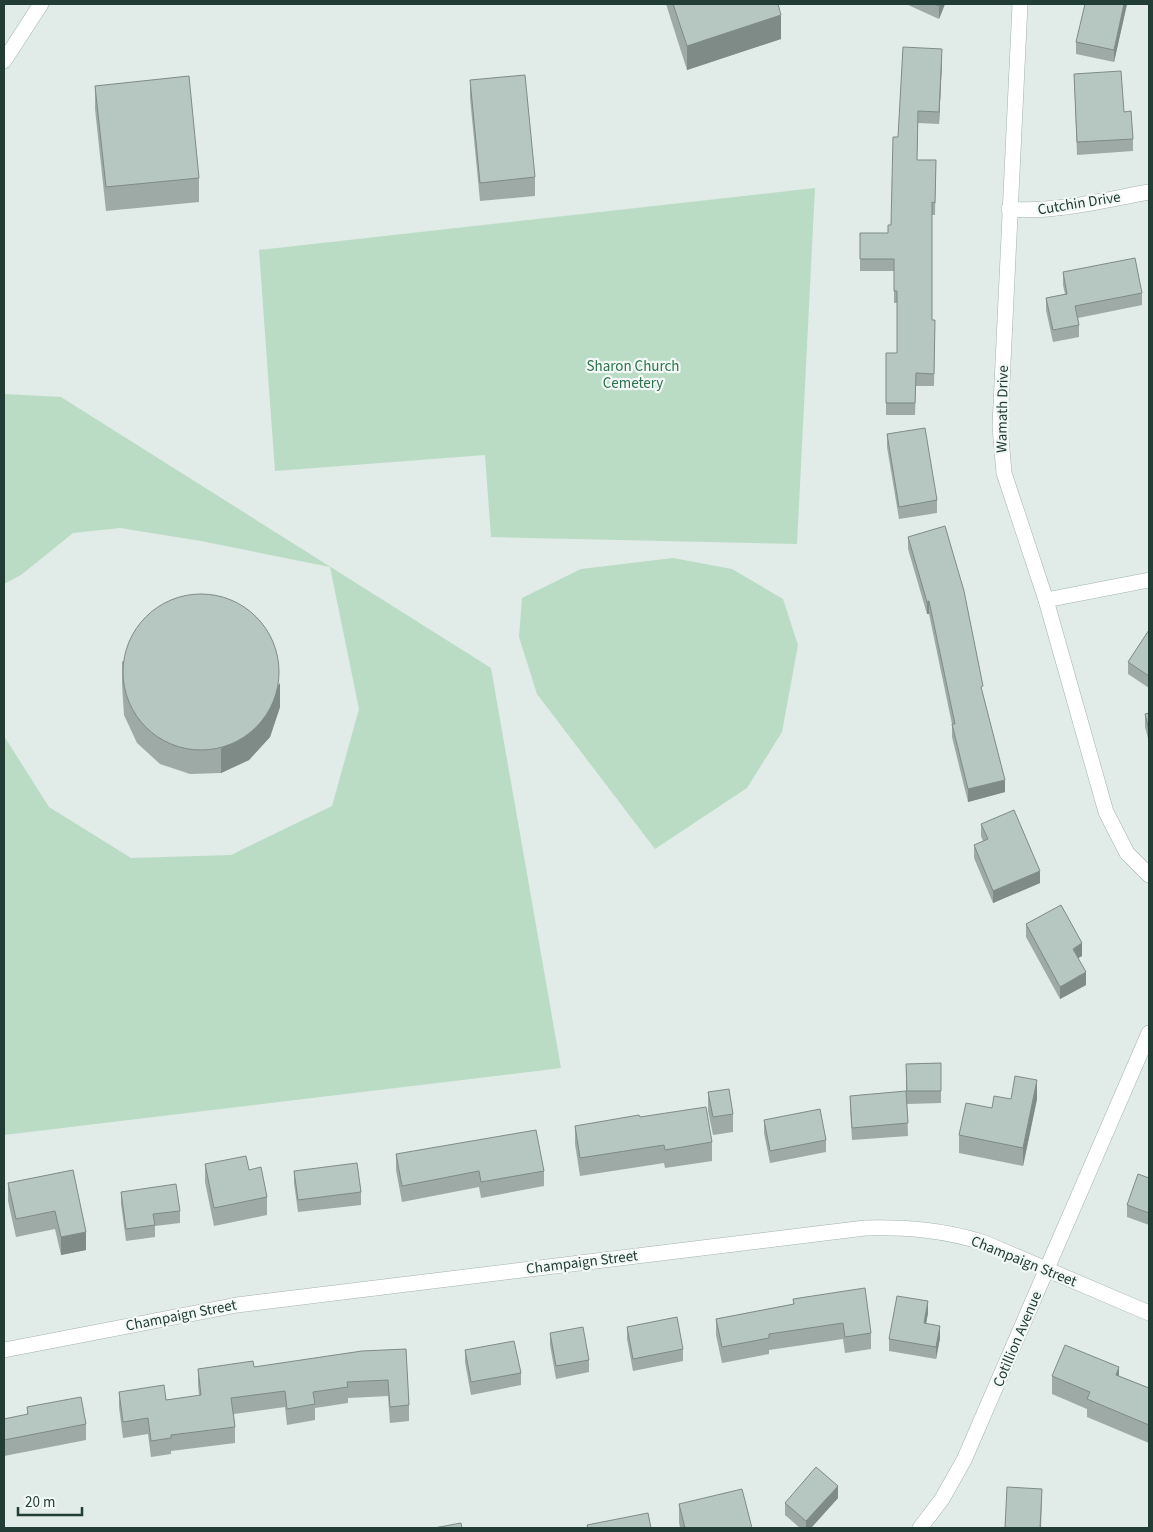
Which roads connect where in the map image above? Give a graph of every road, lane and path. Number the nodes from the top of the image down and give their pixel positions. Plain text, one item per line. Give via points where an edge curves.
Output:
1 (41, 4) edge
2 (1020, 4) edge
3 (4, 61) edge
4 (1149, 192) edge
5 (1009, 209) junction
6 (1149, 580) edge
7 (1046, 600) junction
8 (1149, 875) edge
9 (1149, 1033) edge
10 (1047, 1269) junction
11 (1149, 1313) edge
12 (4, 1350) edge
13 (920, 1528) edge

1 - 3 street
2 - 5 street, Wamath Drive
4 - 5 street, Cutchin Drive via 1060,208 1035,211
5 - 7 street, Wamath Drive via 1001,457
6 - 7 street
7 - 8 street, Wamath Drive via 1106,812 1123,846
9 - 10 street, Cotillion Avenue
10 - 11 street, Champaign Street
10 - 12 street, Champaign Street via 965,1237 909,1227 866,1228 237,1304
10 - 13 street, Cotillion Avenue via 964,1460 942,1500

